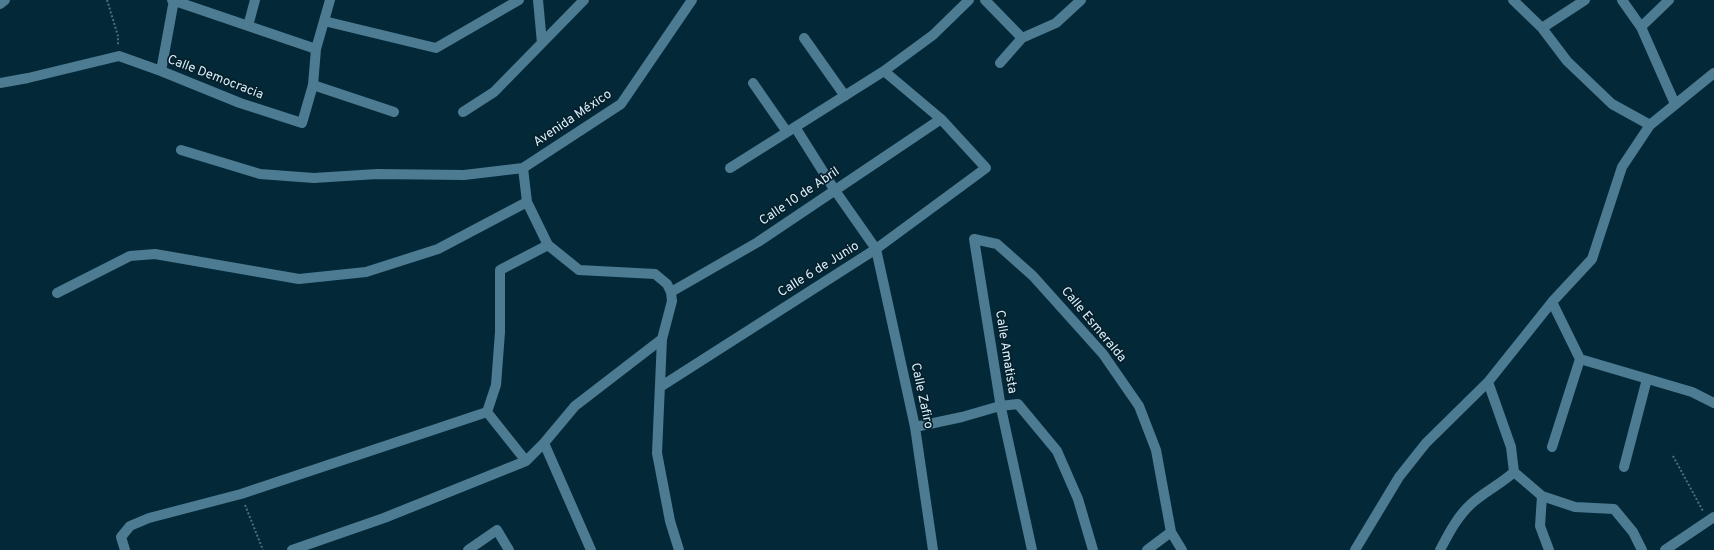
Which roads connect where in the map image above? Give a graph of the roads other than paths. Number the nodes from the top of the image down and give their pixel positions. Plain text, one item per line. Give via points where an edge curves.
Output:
1 (4, 0) edge
2 (173, 0) edge
3 (255, 0) edge
4 (330, 0) edge
5 (519, 0) edge
6 (538, 0) edge
7 (584, 0) edge
8 (692, 0) edge
9 (969, 0) edge
10 (985, 0) edge
11 (1081, 0) edge
12 (1513, 0) edge
13 (1585, 0) edge
14 (1622, 0) edge
15 (1669, 0) edge
16 (0, 4) edge
17 (324, 21) junction
18 (248, 26) junction
19 (1641, 27) junction
20 (1542, 28) junction
21 (804, 38) dead end
22 (1022, 38) junction
23 (542, 43) junction
24 (316, 49) junction
25 (1000, 64) dead end
26 (161, 71) junction
27 (884, 71) junction
28 (1714, 74) edge
29 (0, 83) edge
30 (752, 83) dead end
31 (313, 85) junction
32 (845, 96) junction
33 (1676, 104) junction
34 (394, 112) dead end
35 (463, 112) dead end
36 (941, 119) junction
37 (1650, 124) junction
38 (791, 130) junction
39 (182, 150) dead end
40 (523, 168) junction
41 (730, 168) dead end
42 (834, 189) junction
43 (527, 202) junction
44 (974, 239) joint
45 (548, 245) junction
46 (876, 249) junction
47 (671, 292) junction
48 (57, 293) dead end
49 (1552, 302) junction
50 (662, 339) junction
51 (1580, 359) junction
52 (1647, 379) junction
53 (1488, 382) junction
54 (660, 387) junction
55 (1714, 403) edge
56 (1000, 406) junction
57 (487, 412) junction
58 (915, 427) junction
59 (544, 444) junction
60 (1552, 447) dead end
61 (526, 461) junction
62 (1624, 467) dead end
63 (1514, 472) junction
64 (1542, 496) junction
65 (1712, 522) edge
66 (1171, 532) junction
67 (124, 550) edge
68 (292, 550) edge
69 (468, 550) edge
70 (509, 550) edge
71 (591, 550) edge
72 (679, 550) edge
73 (933, 550) edge
74 (1032, 550) edge
75 (1093, 550) edge
76 (1147, 550) edge
77 (1182, 550) edge
78 (1355, 550) edge
79 (1440, 550) edge
80 (1549, 550) edge
81 (1642, 550) edge
82 (1665, 550) edge

1 - 16 street
2 - 18 street
2 - 26 street
3 - 18 street
4 - 17 street
5 - 17 street via 436,48
6 - 23 street
7 - 23 street
8 - 40 street, Avenida México via 621,104
9 - 27 street via 933,35
10 - 22 street
11 - 22 street via 1056,23
12 - 20 street
13 - 20 street
14 - 19 street
15 - 19 street
17 - 24 street
18 - 24 street
19 - 33 street
20 - 37 street via 1567,61 1612,104
21 - 32 street
22 - 25 street
23 - 35 street via 494,92
24 - 31 street
26 - 29 street, Calle Democracia via 118,56
26 - 31 street, Calle Democracia via 240,103 302,123
27 - 32 street
27 - 36 street
28 - 33 street
30 - 38 street
31 - 34 street
32 - 38 street
33 - 37 street
36 - 42 street, Calle 10 de Abril
36 - 46 street, Calle 6 de Junio via 986,168
37 - 49 street via 1622,167 1592,259
38 - 41 street
38 - 42 street
39 - 40 street via 260,174 314,178 376,174 464,175
40 - 43 street
42 - 46 street
42 - 47 street, Calle 10 de Abril via 758,242
43 - 45 street
43 - 48 street via 438,249 366,272 299,279 155,254 130,256
44 - 56 street, Calle Amatista
44 - 66 street, Calle Esmeralda via 997,244 1033,276 1103,354 1139,406 1156,450
45 - 47 street via 580,270 655,274 667,284
45 - 57 street via 500,270 500,332 496,385
46 - 54 street, Calle 6 de Junio
46 - 58 street, Calle Zafiro
47 - 50 street via 672,301
49 - 51 street
49 - 53 street
50 - 54 street
50 - 59 street via 575,406
51 - 52 street
51 - 60 street
52 - 55 street via 1692,392
52 - 62 street
53 - 63 street via 1511,447
53 - 78 street via 1421,449 1399,477
54 - 72 street via 657,452 670,520
56 - 58 street
56 - 74 street
56 - 75 street, Calle Amatista via 1018,404 1057,451 1078,499
57 - 61 street
57 - 67 street via 241,494 149,518 130,526 121,537
58 - 73 street, Calle Zafiro
59 - 61 street
59 - 71 street
61 - 68 street via 384,518
63 - 64 street
63 - 79 street via 1472,503 1456,520
64 - 80 street via 1540,526
64 - 81 street via 1575,507 1614,510 1633,532
65 - 82 street
66 - 76 street
66 - 77 street, Calle Esmeralda
69 - 70 street via 496,530

